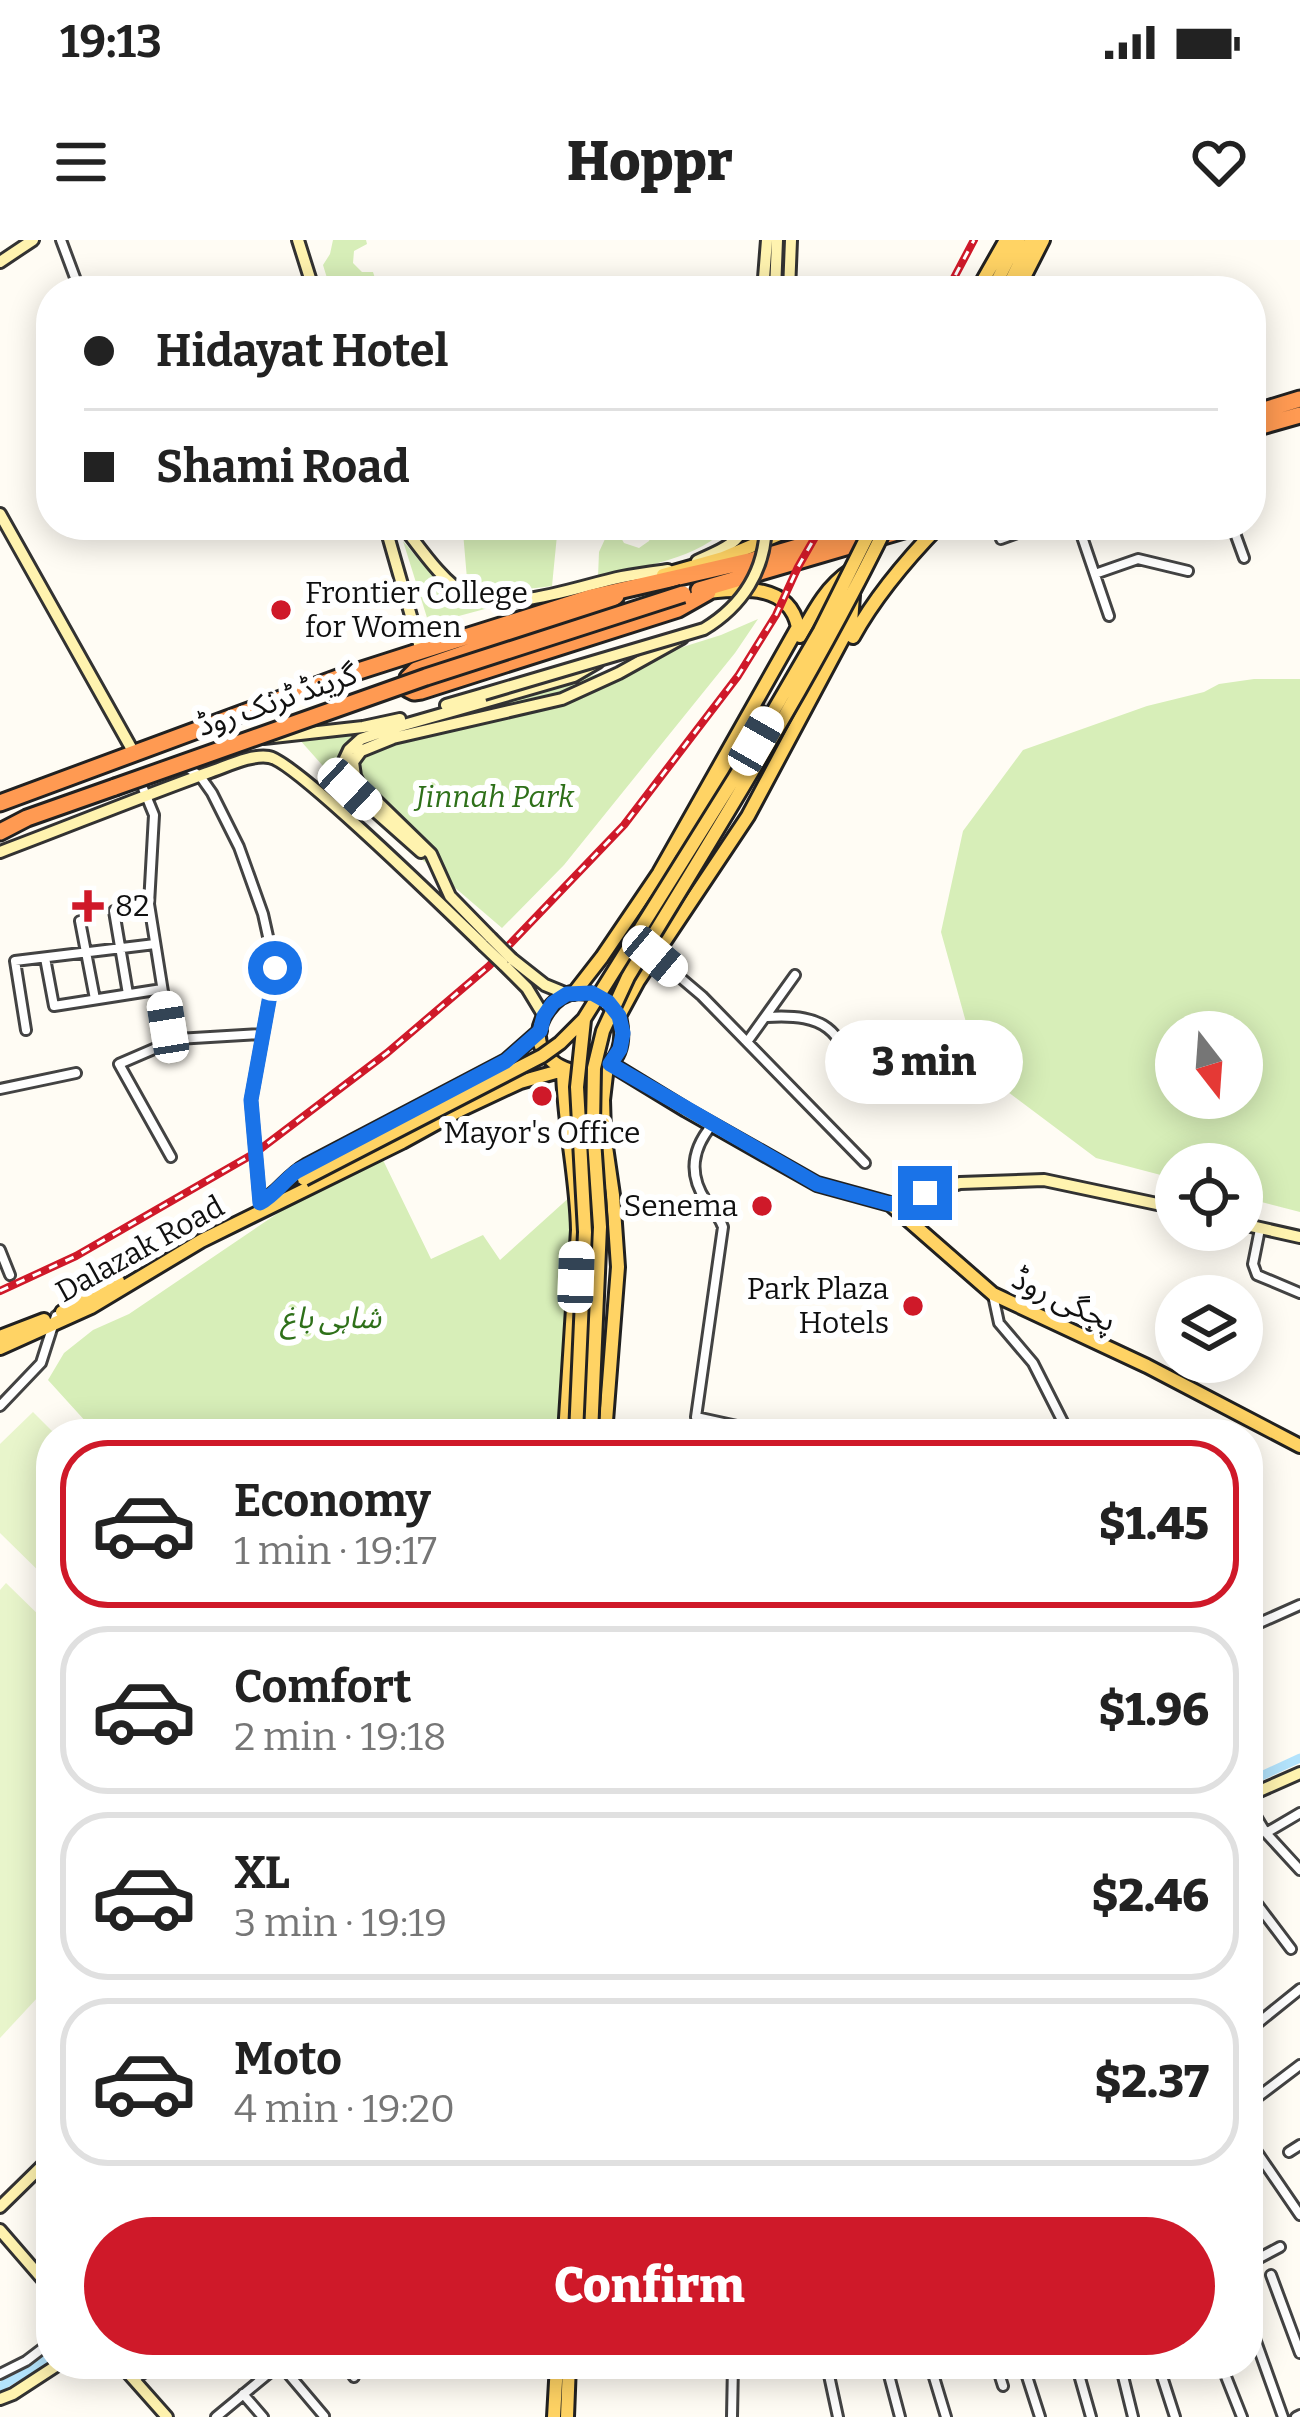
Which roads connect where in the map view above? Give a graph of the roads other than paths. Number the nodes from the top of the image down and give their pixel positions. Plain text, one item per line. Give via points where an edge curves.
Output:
1 (33, 240) edge
2 (61, 240) edge
3 (298, 240) edge
4 (767, 240) edge
5 (791, 240) edge
6 (1042, 240) edge
7 (777, 241) edge
8 (1018, 241) edge
9 (0, 262) edge
10 (74, 276) edge
11 (309, 276) edge
12 (764, 276) edge
13 (776, 276) edge
14 (789, 276) edge
15 (989, 276) edge
16 (1000, 276) edge
17 (1010, 276) edge
18 (1024, 276) edge
19 (1296, 408) edge
20 (1266, 411) edge
21 (1266, 422) edge
22 (0, 514) edge
23 (389, 540) edge
24 (415, 540) edge
25 (736, 540) edge
26 (763, 540) edge
27 (766, 540) edge
28 (822, 540) edge
29 (866, 540) edge
30 (871, 540) edge
31 (880, 540) edge
32 (925, 540) edge
33 (1083, 540) edge
34 (1237, 540) edge
35 (1244, 558) dead end
36 (680, 568) junction
37 (850, 571) junction
38 (1188, 571) dead end
39 (1095, 574) junction
40 (628, 588) junction
41 (735, 589) junction
42 (696, 592) junction
43 (853, 595) junction
44 (1109, 616) dead end
45 (422, 651) junction
46 (598, 662) junction
47 (245, 740) junction
48 (134, 753) junction
49 (184, 765) dead end
50 (200, 776) junction
51 (140, 781) dead end
52 (146, 795) junction
53 (0, 803) edge
54 (0, 832) edge
55 (0, 852) edge
56 (435, 867) junction
57 (659, 873) junction
58 (690, 905) junction
59 (114, 910) dead end
60 (634, 910) junction
61 (80, 921) dead end
62 (666, 939) junction
63 (487, 942) junction
64 (155, 944) junction
65 (120, 948) junction
66 (86, 953) junction
67 (655, 956) junction
68 (45, 958) junction
69 (507, 962) junction
70 (795, 975) dead end
71 (163, 989) junction
72 (128, 994) junction
73 (570, 994) junction
74 (94, 999) junction
75 (544, 1016) junction
76 (619, 1016) junction
77 (766, 1017) junction
78 (584, 1019) junction
79 (26, 1030) dead end
80 (540, 1031) junction
81 (261, 1034) junction
82 (171, 1042) junction
83 (747, 1042) junction
84 (608, 1065) junction
85 (563, 1070) junction
86 (76, 1073) dead end
87 (0, 1089) edge
88 (864, 1089) dead end
89 (712, 1125) junction
90 (171, 1157) dead end
91 (866, 1162) dead end
92 (274, 1196) junction
93 (260, 1203) junction
94 (890, 1204) junction
95 (1155, 1204) edge
96 (1263, 1229) edge
97 (1300, 1237) edge
98 (0, 1250) edge
99 (1256, 1251) edge
100 (10, 1275) dead end
101 (1300, 1293) edge
102 (993, 1294) junction
103 (55, 1320) junction
104 (0, 1337) edge
105 (0, 1348) edge
106 (0, 1406) edge
107 (566, 1419) edge
108 (577, 1419) edge
109 (592, 1419) edge
110 (605, 1419) edge
111 (704, 1419) edge
112 (1061, 1419) edge
113 (1244, 1419) edge
114 (1263, 1428) edge
115 (1300, 1445) edge
116 (1300, 1605) edge
117 (1263, 1621) edge
118 (1300, 1773) edge
119 (1263, 1792) edge
120 (1300, 1813) edge
121 (1263, 1828) edge
122 (1266, 1833) junction
123 (1300, 1870) edge
124 (1263, 1911) edge
125 (1292, 1948) dead end
126 (1300, 1989) edge
127 (1263, 2019) edge
128 (1300, 2065) edge
129 (1263, 2094) edge
130 (1300, 2145) edge
131 (1289, 2152) dead end
132 (1263, 2162) edge
133 (36, 2172) edge
134 (0, 2207) edge
135 (1300, 2215) edge
136 (0, 2230) edge
137 (1280, 2247) dead end
138 (1263, 2256) edge
139 (36, 2272) edge
140 (1271, 2275) dead end
141 (1300, 2353) edge
142 (36, 2354) edge
143 (1263, 2361) edge
144 (0, 2374) edge
145 (36, 2379) edge
146 (134, 2379) edge
147 (262, 2379) edge
148 (293, 2379) edge
149 (555, 2379) edge
150 (568, 2379) edge
151 (733, 2379) edge
152 (830, 2379) edge
153 (890, 2379) edge
154 (935, 2379) edge
155 (1001, 2379) edge
156 (1028, 2379) edge
157 (1080, 2379) edge
158 (1123, 2379) edge
159 (1163, 2379) edge
160 (1227, 2379) edge
161 (1003, 2386) dead end
162 (243, 2394) junction
163 (0, 2399) edge
164 (324, 2416) edge
165 (167, 2417) edge
166 (216, 2417) edge
167 (263, 2417) edge
168 (554, 2417) edge
169 (567, 2417) edge
170 (732, 2417) edge
171 (838, 2417) edge
172 (900, 2417) edge
173 (946, 2417) edge
174 (1040, 2417) edge
175 (1091, 2417) edge
176 (1132, 2417) edge
177 (1175, 2417) edge
178 (1242, 2417) edge
179 (1283, 2417) edge

1 - 9 street
2 - 10 street
3 - 11 street
4 - 12 street
5 - 14 street
6 - 18 main road
7 - 13 street
8 - 15 main road
8 - 16 main road
8 - 17 main road
19 - 20 highway
19 - 21 highway
22 - 48 street
23 - 45 street
24 - 36 street via 465,594 496,600
25 - 36 street
26 - 46 street, bridge via 759,566 730,610 689,635
27 - 36 main road
28 - 40 highway, گرینڈ ٹرنک روڈ
29 - 37 main road, bridge
30 - 42 highway, گرینڈ ٹرنک روڈ
31 - 43 main road, bridge
32 - 58 main road via 866,612 724,869
33 - 39 street
34 - 35 street
36 - 40 main road
37 - 57 main road, bridge via 824,595 714,799
37 - 78 main road, bridge via 735,777
38 - 39 street via 1138,559
39 - 44 street
40 - 42 highway via 601,606 416,670 408,689 679,609
40 - 45 highway, گرینڈ ٹرنک روڈ
41 - 42 main road
41 - 56 street via 708,622 578,693 362,751 353,762 359,784 413,833
41 - 57 main road via 777,596 798,627
42 - 47 highway, گرینڈ ٹرنک روڈ, bridge
43 - 58 main road via 851,623 748,816
43 - 109 main road, bridge via 628,976 597,1048
45 - 48 highway, گرینڈ ٹرنک روڈ
46 - 47 street, bridge via 363,727
46 - 56 street, bridge via 390,729 349,750 342,765 350,789
47 - 54 highway, گرینڈ ٹرنک روڈ, bridge
48 - 53 highway, گرینڈ ٹرنک روڈ
49 - 50 street
50 - 52 street
50 - 63 street via 251,758 283,761
50 - 81 street via 239,847 268,934 275,968
51 - 52 street
52 - 55 street
52 - 64 street via 154,815
56 - 63 street
57 - 60 main road
58 - 62 main road
59 - 65 street
60 - 62 main road via 643,932
60 - 73 main road
61 - 66 street
62 - 67 main road
63 - 69 street, bridge
64 - 65 street
64 - 71 street
65 - 66 street
65 - 72 street
66 - 68 street
66 - 74 street
67 - 76 main road
67 - 83 street
68 - 74 street via 54,1006
68 - 79 street via 15,961
69 - 73 street
69 - 75 street
70 - 77 street
71 - 72 street
71 - 82 street
72 - 74 street
73 - 75 main road
73 - 76 main road via 592,993
75 - 80 main road
76 - 84 main road via 620,1049
77 - 83 street
77 - 88 street via 805,1017 826,1027
78 - 92 main road, bridge via 542,1056
78 - 108 main road, bridge
80 - 85 main road via 542,1047
80 - 92 main road, Dalazak Road via 506,1061 297,1171
81 - 82 street
81 - 93 street via 251,1100
82 - 90 street via 119,1064
83 - 91 street
84 - 85 main road via 593,1073
84 - 89 main road
84 - 110 main road via 604,1133 618,1267
85 - 103 main road, Dalazak Road via 460,1110
85 - 107 main road via 578,1203
86 - 87 street
89 - 94 main road via 817,1184
89 - 111 street via 692,1166 723,1227 695,1417
92 - 93 main road, Dalazak Road
93 - 103 main road, Dalazak Road
94 - 95 street via 960,1183 1044,1180
94 - 102 main road, پجگی روڈ
96 - 97 street
98 - 100 street
99 - 101 street via 1257,1275
102 - 112 street via 999,1323 1033,1363
102 - 113 main road, پجگی روڈ
103 - 104 main road, Dalazak Road
103 - 105 main road, Dalazak Road
103 - 106 street via 41,1363
114 - 115 main road, پجگی روڈ
116 - 117 street
118 - 119 street
120 - 122 street
121 - 122 street
122 - 123 street
124 - 125 street
126 - 127 street
128 - 129 street
130 - 131 street
132 - 135 street
133 - 134 street
136 - 139 street
137 - 138 street
140 - 141 street
142 - 144 street
143 - 179 street
145 - 163 street
146 - 165 street
147 - 162 street
148 - 164 street
149 - 168 main road
150 - 169 main road
151 - 170 street
152 - 171 street
153 - 172 street
154 - 173 street
155 - 161 street
156 - 174 street
157 - 175 street
158 - 176 street
159 - 177 street
160 - 178 street
162 - 166 street
162 - 167 street

